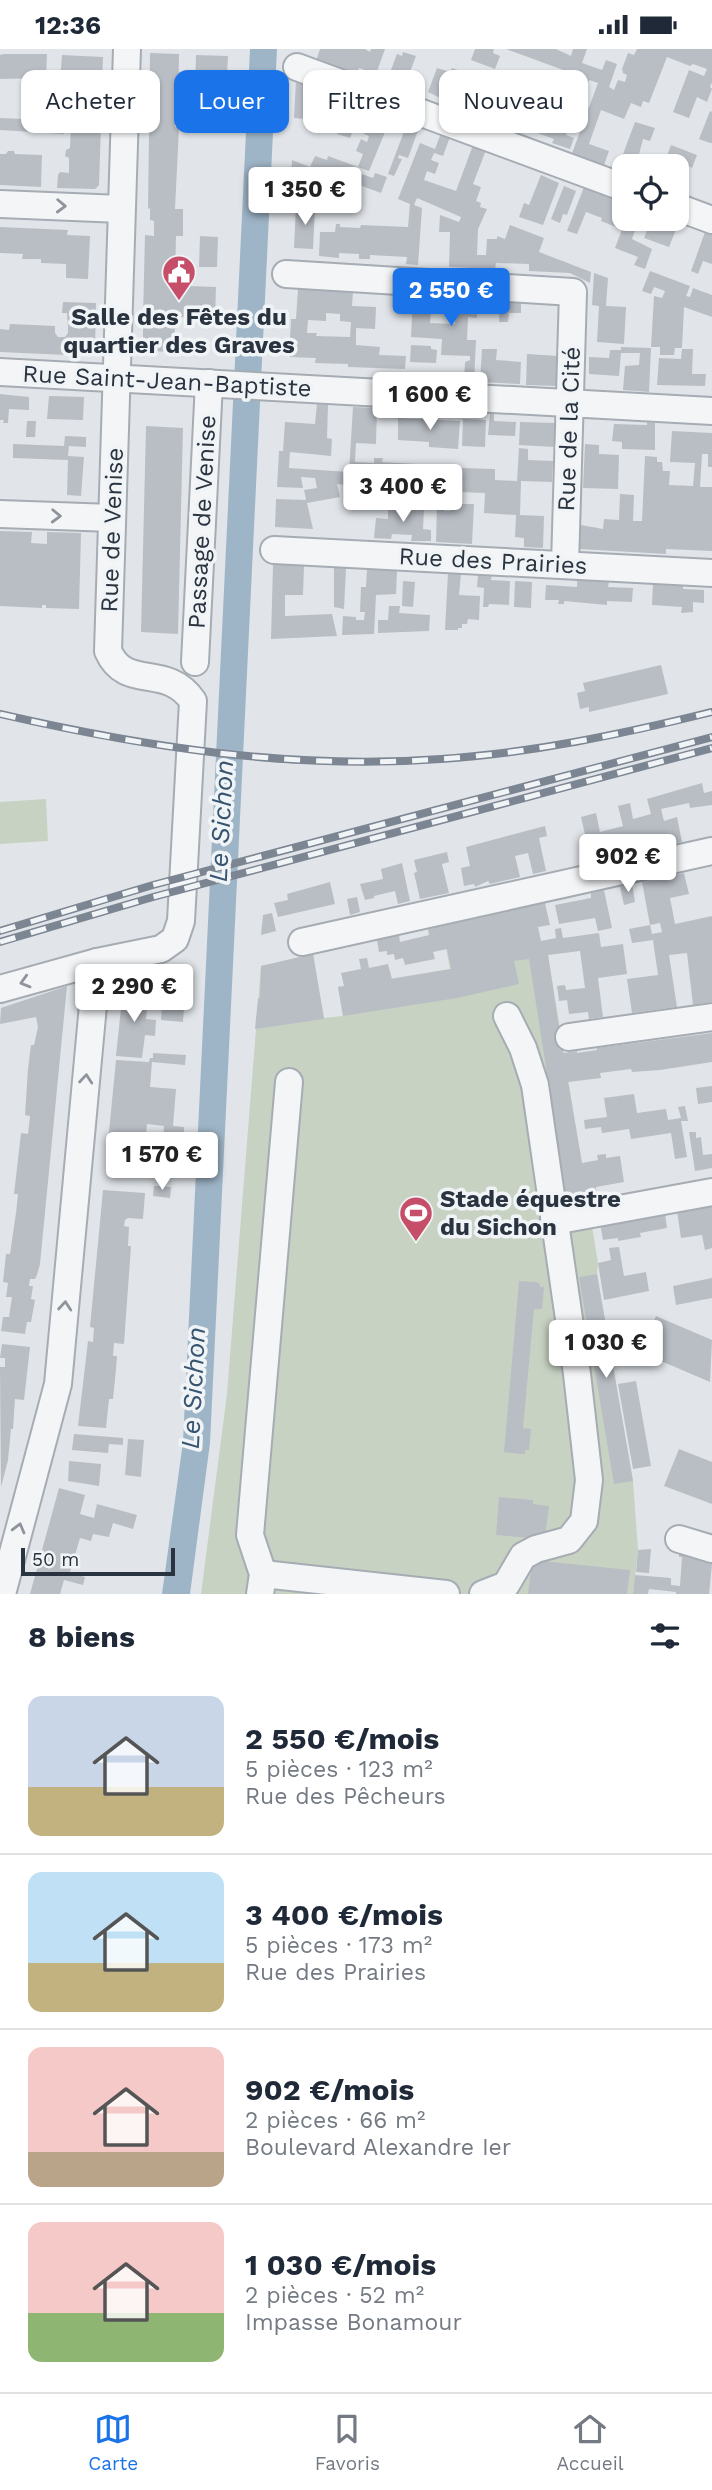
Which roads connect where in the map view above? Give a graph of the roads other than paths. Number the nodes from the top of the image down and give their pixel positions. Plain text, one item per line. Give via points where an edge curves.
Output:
1 (127, 49) edge
2 (297, 67) dead end
3 (612, 183) edge
4 (0, 204) edge
5 (121, 209) junction
6 (689, 211) edge
7 (712, 220) edge
8 (286, 274) dead end
9 (0, 372) edge
10 (117, 378) junction
11 (209, 383) junction
12 (569, 403) junction
13 (712, 411) edge
14 (0, 514) edge
15 (112, 518) junction
16 (274, 550) dead end
17 (565, 565) junction
18 (712, 573) edge
19 (195, 662) dead end
20 (712, 851) edge
21 (302, 942) dead end
22 (97, 962) junction
23 (0, 989) edge
24 (507, 1016) dead end
25 (712, 1017) edge
26 (569, 1037) dead end
27 (289, 1081) dead end
28 (712, 1192) edge
29 (554, 1221) junction
30 (678, 1539) dead end
31 (712, 1549) edge
32 (262, 1584) edge
33 (2, 1594) edge
34 (446, 1594) edge
35 (483, 1594) edge

1 - 5 street, Rue de Venise
2 - 3 street
4 -> 5 street
5 - 10 street, Rue de Venise
6 - 7 street
8 - 12 street, Rue de la Cité via 572,292
9 - 10 street, Rue Saint-Jean-Baptiste
10 - 11 street, Rue Saint-Jean-Baptiste
10 - 15 street, Rue de Venise
11 - 12 street, Rue Saint-Jean-Baptiste
11 - 19 street, Passage de Venise
12 - 13 street, Rue Saint-Jean-Baptiste
12 - 17 street, Rue de la Cité
14 -> 15 street
15 - 22 street, Rue de Venise via 108,651 121,670 175,683 193,701 181,921 175,939 162,949
16 - 17 street, Rue des Prairies
17 - 18 street, Rue des Prairies
20 - 21 street
22 -> 23 street
33 -> 22 street via 58,1384
24 - 29 street via 535,1085
25 - 26 street
27 - 32 street via 250,1535
28 - 29 street
29 - 35 street via 589,1480 584,1521 569,1541 523,1556 506,1585
30 - 31 street
32 - 34 street

